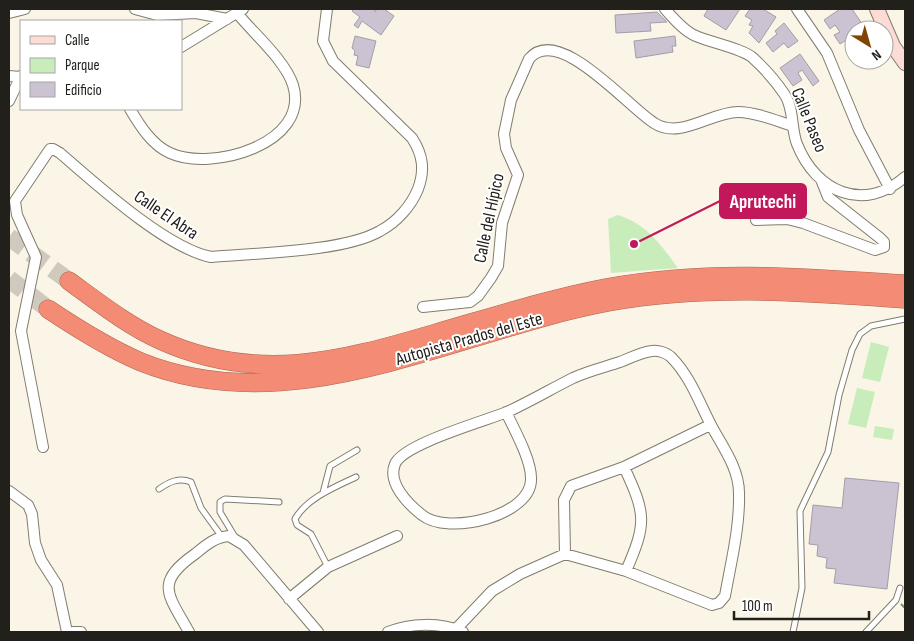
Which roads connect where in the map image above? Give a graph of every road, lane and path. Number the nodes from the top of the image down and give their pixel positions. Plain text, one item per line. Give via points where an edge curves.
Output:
1 (25, 9) edge
2 (138, 9) edge
3 (327, 9) edge
4 (665, 9) edge
5 (796, 9) edge
6 (877, 9) edge
7 (240, 11) edge
8 (9, 13) edge
9 (227, 18) junction
10 (182, 46) edge
11 (905, 63) edge
12 (20, 78) edge
13 (9, 101) edge
14 (131, 110) edge
15 (793, 126) junction
16 (905, 177) edge
17 (822, 182) junction
18 (890, 189) junction
19 (756, 220) dead end
20 (69, 281) tunnel mouth
21 (905, 284) edge
22 (905, 299) edge
23 (423, 307) dead end
24 (48, 309) tunnel mouth
25 (905, 319) edge
26 (506, 412) junction
27 (710, 425) junction
28 (42, 447) dead end
29 (357, 450) dead end
30 (624, 467) junction
31 (356, 477) dead end
32 (159, 489) dead end
33 (9, 492) edge
34 (323, 493) junction
35 (279, 502) dead end
36 (397, 536) dead end
37 (222, 537) junction
38 (237, 540) junction
39 (565, 554) junction
40 (328, 567) junction
41 (626, 571) junction
42 (900, 588) dead end
43 (289, 599) junction
44 (459, 631) edge
45 (67, 632) edge
46 (73, 632) edge
47 (81, 632) edge
48 (189, 632) edge
49 (318, 632) edge
50 (388, 632) edge
51 (793, 632) edge
52 (866, 632) edge

1 - 8 street
2 - 9 street via 157,14 196,13
3 - 28 street, Calle El Abra via 323,41 333,61 417,146 422,179 414,196 393,223 355,240 211,258 175,243 109,195 60,153 50,150 15,201 17,215 36,257 21,331
4 - 15 street, Calle Paseo via 694,35 752,56 786,96
5 - 18 street via 826,53 859,130
6 - 11 street via 893,46
7 - 9 street
7 - 14 street via 286,70 293,86 295,101 291,118 278,135 260,146 210,160 186,159 160,147
9 - 10 street
12 - 13 street
15 - 17 street, Calle Paseo via 797,143
15 - 23 street, Calle del Hípico via 740,111 665,128 651,122 599,75 568,57 554,51 534,53 507,116 504,141 518,175 502,222 496,270 470,302
16 - 18 street
17 - 18 street via 834,189 869,196
17 - 19 street, Calle Paseo via 828,197 880,238 884,247 875,250 803,222
20 - 21 highway, Autopista Prados del Este via 139,330 162,342 215,358 266,366 340,360 563,297 647,281 730,274
22 - 24 highway, Autopista Prados del Este via 778,291 693,291 652,296 569,311 346,372 273,382 212,379 164,369 84,334
25 - 51 lane via 871,326 860,334 852,350 828,452 800,512 802,588
26 - 26 street via 428,441 400,456 392,478 423,517 460,525 505,512 519,503 532,478
26 - 27 street via 575,377 652,351 670,356 695,390
27 - 30 street
27 - 41 street via 731,460 739,491 725,596 720,603 712,605
29 - 34 lane via 330,466
30 - 39 street via 571,486 564,500
30 - 41 street via 635,490 643,520 637,546
31 - 34 lane
32 - 37 lane via 176,480 191,482 201,508
33 - 45 street via 28,504 35,543 41,560 57,585
34 - 40 lane via 295,519 297,525 311,534
35 - 38 lane via 225,499 220,502 220,512
36 - 40 street
37 - 38 street
37 - 48 street via 213,540 171,574 168,592
38 - 43 street
39 - 41 street
39 - 44 street via 520,574 492,591
40 - 43 street
42 - 52 lane via 891,605
43 - 49 street
44 - 50 street via 418,624
46 - 47 street

